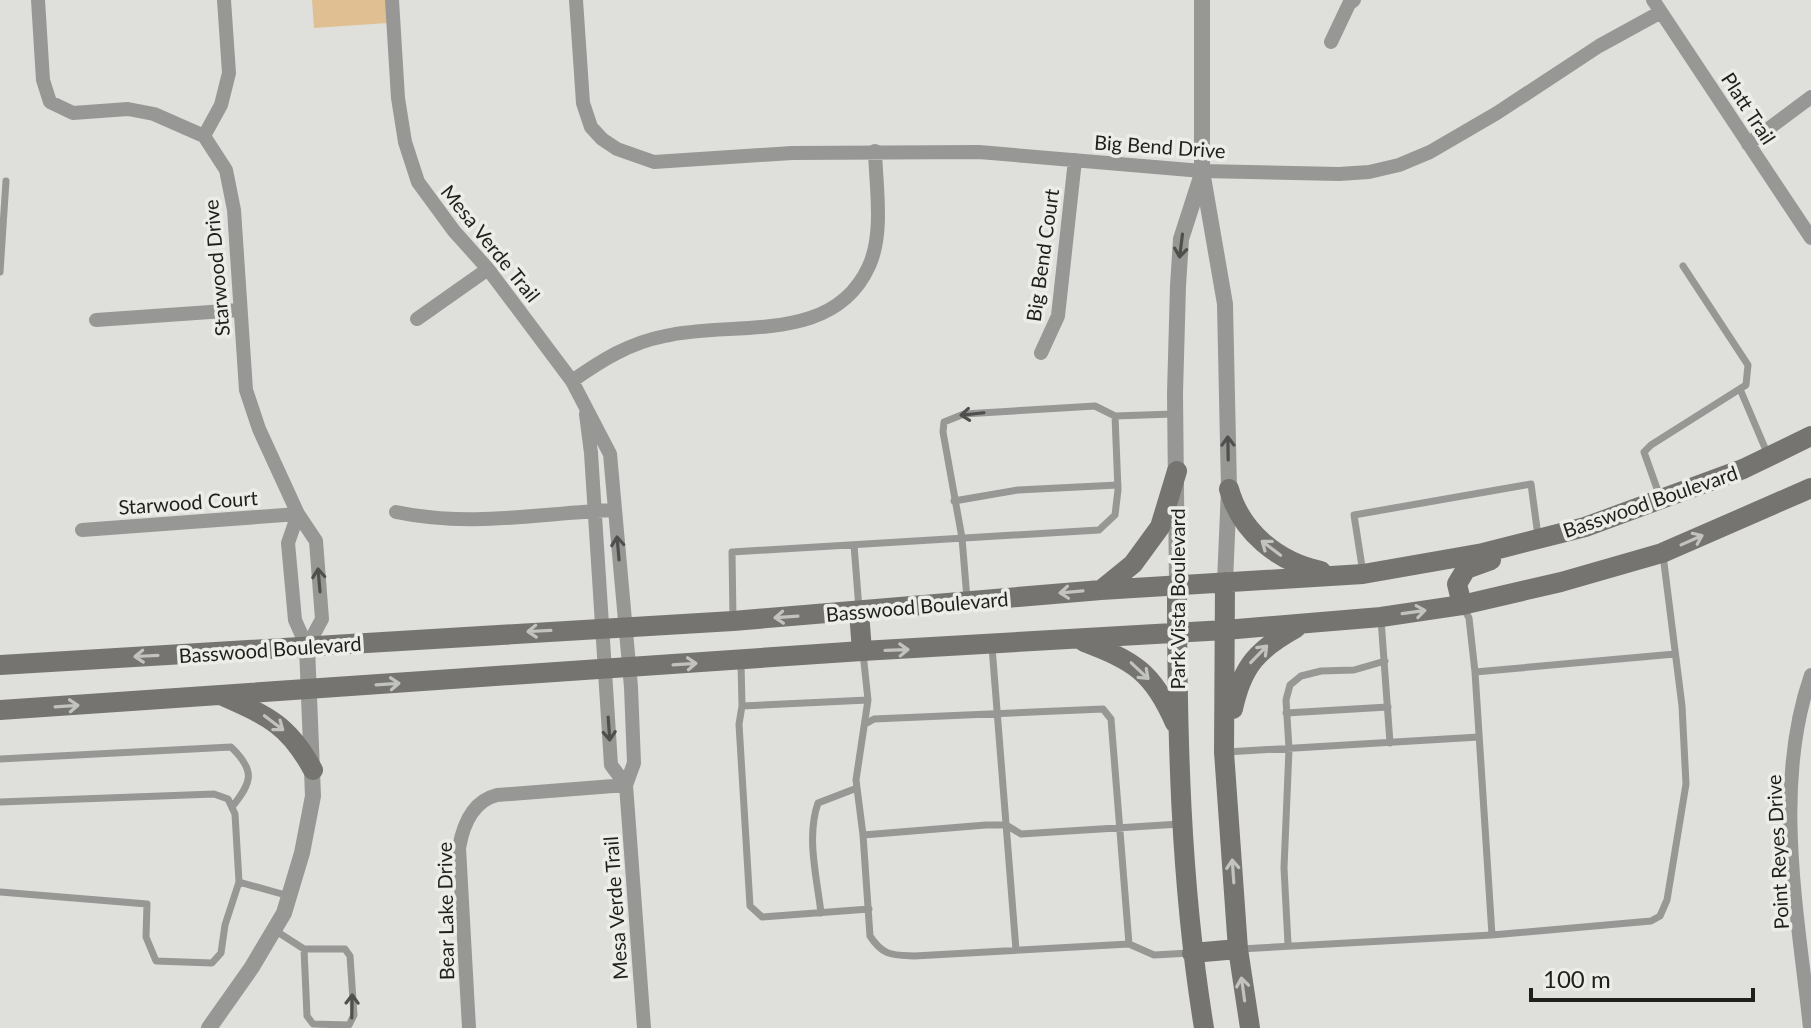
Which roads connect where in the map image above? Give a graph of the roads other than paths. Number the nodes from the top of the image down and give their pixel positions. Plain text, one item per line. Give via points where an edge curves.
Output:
1 (38, 0) edge
2 (224, 0) edge
3 (392, 0) edge
4 (576, 0) edge
5 (1202, 0) edge
6 (1354, 0) edge
7 (1657, 6) edge
8 (1331, 42) dead end
9 (1811, 97) edge
10 (204, 136) junction
11 (1748, 144) junction
12 (875, 151) junction
13 (1075, 160) junction
14 (1202, 171) junction
15 (6, 181) dead end
16 (1811, 238) edge
17 (1683, 266) dead end
18 (488, 269) junction
19 (0, 272) edge
20 (239, 310) junction
21 (417, 319) dead end
22 (96, 320) dead end
23 (1041, 353) dead end
24 (572, 381) junction
25 (1740, 389) junction
26 (584, 401) junction
27 (1175, 414) junction
28 (1115, 416) junction
29 (1811, 436) edge
30 (1769, 457) junction
31 (1177, 471) junction
32 (1118, 485) junction
33 (1811, 488) edge
34 (1229, 489) junction
35 (1660, 499) junction
36 (954, 501) junction
37 (615, 510) junction
38 (593, 511) junction
39 (396, 512) dead end
40 (298, 514) junction
41 (1585, 527) junction
42 (82, 530) dead end
43 (962, 538) junction
44 (1539, 539) junction
45 (854, 545) junction
46 (1662, 553) junction
47 (1363, 574) junction
48 (1341, 575) junction
49 (1225, 582) junction
50 (1177, 585) junction
51 (1101, 590) junction
52 (968, 601) junction
53 (1462, 605) junction
54 (859, 612) junction
55 (1381, 617) junction
56 (733, 621) junction
57 (1302, 625) junction
58 (625, 626) junction
59 (602, 628) junction
60 (1225, 630) junction
61 (1177, 633) junction
62 (1076, 639) junction
63 (992, 644) junction
64 (307, 647) junction
65 (862, 651) junction
66 (1675, 654) junction
67 (741, 660) junction
68 (1385, 661) junction
69 (0, 665) edge
70 (629, 667) junction
71 (604, 669) junction
72 (1475, 672) junction
73 (1811, 675) edge
74 (310, 690) junction
75 (220, 695) junction
76 (868, 700) junction
77 (742, 706) junction
78 (1388, 707) junction
79 (0, 710) edge
80 (999, 713) junction
81 (1286, 713) junction
82 (867, 723) junction
83 (1178, 732) junction
84 (1479, 737) junction
85 (1390, 743) junction
86 (1289, 749) junction
87 (1224, 752) junction
88 (0, 759) edge
89 (313, 770) junction
90 (626, 785) junction
91 (857, 788) junction
92 (0, 802) edge
93 (232, 807) junction
94 (1182, 824) junction
95 (1006, 825) junction
96 (1120, 827) junction
97 (863, 835) junction
98 (239, 882) junction
99 (0, 892) edge
100 (289, 896) junction
101 (869, 909) junction
102 (821, 913) junction
103 (274, 930) junction
104 (1492, 935) junction
105 (1129, 944) junction
106 (1288, 944) junction
107 (304, 949) junction
108 (1238, 949) junction
109 (1016, 950) junction
110 (1192, 953) junction
111 (209, 1028) edge
112 (469, 1028) edge
113 (644, 1028) edge
114 (1204, 1028) edge
115 (1250, 1028) edge
116 (1810, 1028) edge

1 - 10 street via 43,80 50,102 73,113 128,109 154,114
2 - 10 street via 229,73 221,105
3 - 18 street, Mesa Verde Trail via 400,113 418,182
4 - 12 street, Big Bend Drive via 583,103 591,127 617,149 654,162
5 - 14 street, Park Vista Boulevard
6 - 8 street
7 - 11 street, Platt Trail
7 - 14 street, Big Bend Drive via 1497,113 1399,165 1339,174
9 - 11 street
10 - 20 street, Starwood Drive via 226,170 234,210
11 - 16 street, Platt Trail
12 - 13 street, Big Bend Drive
12 - 24 street via 875,246 859,283 839,304 792,324 646,340 612,354
13 - 14 street, Big Bend Drive
13 - 23 street, Big Bend Court via 1058,316
14 -> 27 street, Park Vista Boulevard via 1181,239
34 -> 14 street, Park Vista Boulevard via 1225,304
15 - 19 lane
17 - 25 lane via 1748,365 1746,385
18 - 21 street
18 - 24 street, Mesa Verde Trail
20 - 22 street
20 - 40 street, Starwood Drive via 246,390
24 - 26 street, Mesa Verde Trail
25 - 30 lane
25 - 35 lane via 1644,452
26 - 37 street, Mesa Verde Trail via 610,454
26 - 38 street, Mesa Verde Trail
27 - 28 lane
27 - 31 street, Park Vista Boulevard
28 - 32 lane
28 -> 36 lane via 1095,406 952,417 944,422 943,432
29 - 30 main road, Basswood Boulevard
30 - 35 main road, Basswood Boulevard
31 - 50 street, Park Vista Boulevard
31 - 51 main road via 1160,527 1133,564
32 - 36 lane via 1018,490
32 - 43 lane via 1115,515 1099,530
46 -> 33 main road, Basswood Boulevard
48 -> 34 main road via 1304,568 1277,554 1235,510
34 - 49 street, Park Vista Boulevard
35 - 41 main road, Basswood Boulevard
36 - 43 lane
37 - 38 street
58 -> 37 street, Mesa Verde Trail
38 - 39 street via 462,522
38 - 59 street, Mesa Verde Trail
40 - 42 street, Starwood Court
40 - 64 street via 288,543 295,620
64 -> 40 street, Starwood Drive via 322,619 316,541
41 - 44 main road, Basswood Boulevard
41 - 53 main road via 1546,547 1466,569 1457,584
43 - 45 lane
43 - 52 lane
44 - 47 main road, Basswood Boulevard
44 - 47 lane via 1531,484 1354,515
45 - 54 lane
45 - 56 lane via 732,552
46 - 53 main road, Basswood Boulevard
46 - 66 lane
47 - 48 main road, Basswood Boulevard
48 - 49 main road, Basswood Boulevard
49 - 50 main road, Basswood Boulevard
49 - 60 main road, Park Vista Boulevard
50 - 51 main road, Basswood Boulevard
50 - 61 main road, Park Vista Boulevard
51 -> 52 main road, Basswood Boulevard
52 - 54 main road, Basswood Boulevard
55 -> 53 main road, Basswood Boulevard
53 - 72 lane via 1469,618
54 -> 56 main road, Basswood Boulevard
54 - 65 main road
55 - 57 main road, Basswood Boulevard
55 - 68 lane
56 - 58 main road, Basswood Boulevard
57 - 60 main road, Basswood Boulevard
87 -> 57 main road via 1239,681 1264,648
58 - 59 main road, Basswood Boulevard
58 - 70 street, Mesa Verde Trail
59 -> 64 main road, Basswood Boulevard
59 - 71 street, Mesa Verde Trail
60 - 61 main road, Basswood Boulevard
60 - 87 main road, Park Vista Boulevard
61 - 62 main road, Basswood Boulevard
61 - 83 main road, Park Vista Boulevard
62 - 63 main road, Basswood Boulevard
62 -> 83 main road via 1139,668 1166,703
65 -> 63 main road, Basswood Boulevard
63 - 80 lane
64 -> 69 main road, Basswood Boulevard
64 - 74 street
65 - 67 main road, Basswood Boulevard
65 - 76 lane
66 - 72 lane
66 - 104 lane via 1686,784 1660,916
70 -> 67 main road, Basswood Boulevard
67 - 77 lane
68 - 78 lane
68 - 81 lane via 1301,676 1290,685
70 - 71 main road, Basswood Boulevard
70 - 90 street, Mesa Verde Trail via 634,763
74 -> 71 main road, Basswood Boulevard
71 -> 90 street, Mesa Verde Trail via 611,765
72 - 84 lane
73 - 116 street, Point Reyes Drive via 1795,734 1791,787
74 - 75 main road, Basswood Boulevard
74 - 89 street
79 -> 75 main road, Basswood Boulevard
75 -> 89 main road via 265,715 290,735
76 - 77 lane
76 - 82 lane
77 - 102 lane via 750,906 762,917
78 - 81 lane
78 - 85 lane
80 - 82 lane
80 - 95 lane
80 - 96 lane via 1103,709 1111,719
81 - 86 lane
82 - 91 lane
83 - 94 main road, Park Vista Boulevard
84 - 85 lane
84 - 104 lane
85 - 86 lane
86 - 87 lane
86 - 106 lane via 1284,868
108 -> 87 main road, Park Vista Boulevard
88 - 93 lane via 231,747 245,761 249,778
89 - 100 street via 311,810
90 - 112 street, Bear Lake Drive via 497,795 472,813 459,848
90 - 113 street, Mesa Verde Trail
91 - 97 lane
91 - 102 lane via 818,803 815,812
92 - 93 lane via 214,794 228,799
93 - 98 lane
94 - 96 lane
94 - 110 main road, Park Vista Boulevard
95 - 96 lane via 1021,834
95 - 97 lane
95 - 109 lane
96 - 105 lane
97 - 101 lane
98 - 99 lane via 221,953 212,963 156,961 146,937 147,904
98 - 100 lane
100 - 103 street
101 - 102 lane
101 - 109 lane via 870,936 879,949 893,955
103 - 107 lane
103 - 111 street
104 - 106 lane
105 - 109 lane
105 - 110 lane via 1154,955
106 - 108 lane
107 -> 107 lane via 307,1016 313,1024 349,1025 354,1015 350,956 345,949
108 - 110 main road
115 -> 108 main road, Park Vista Boulevard
110 - 114 main road, Park Vista Boulevard

